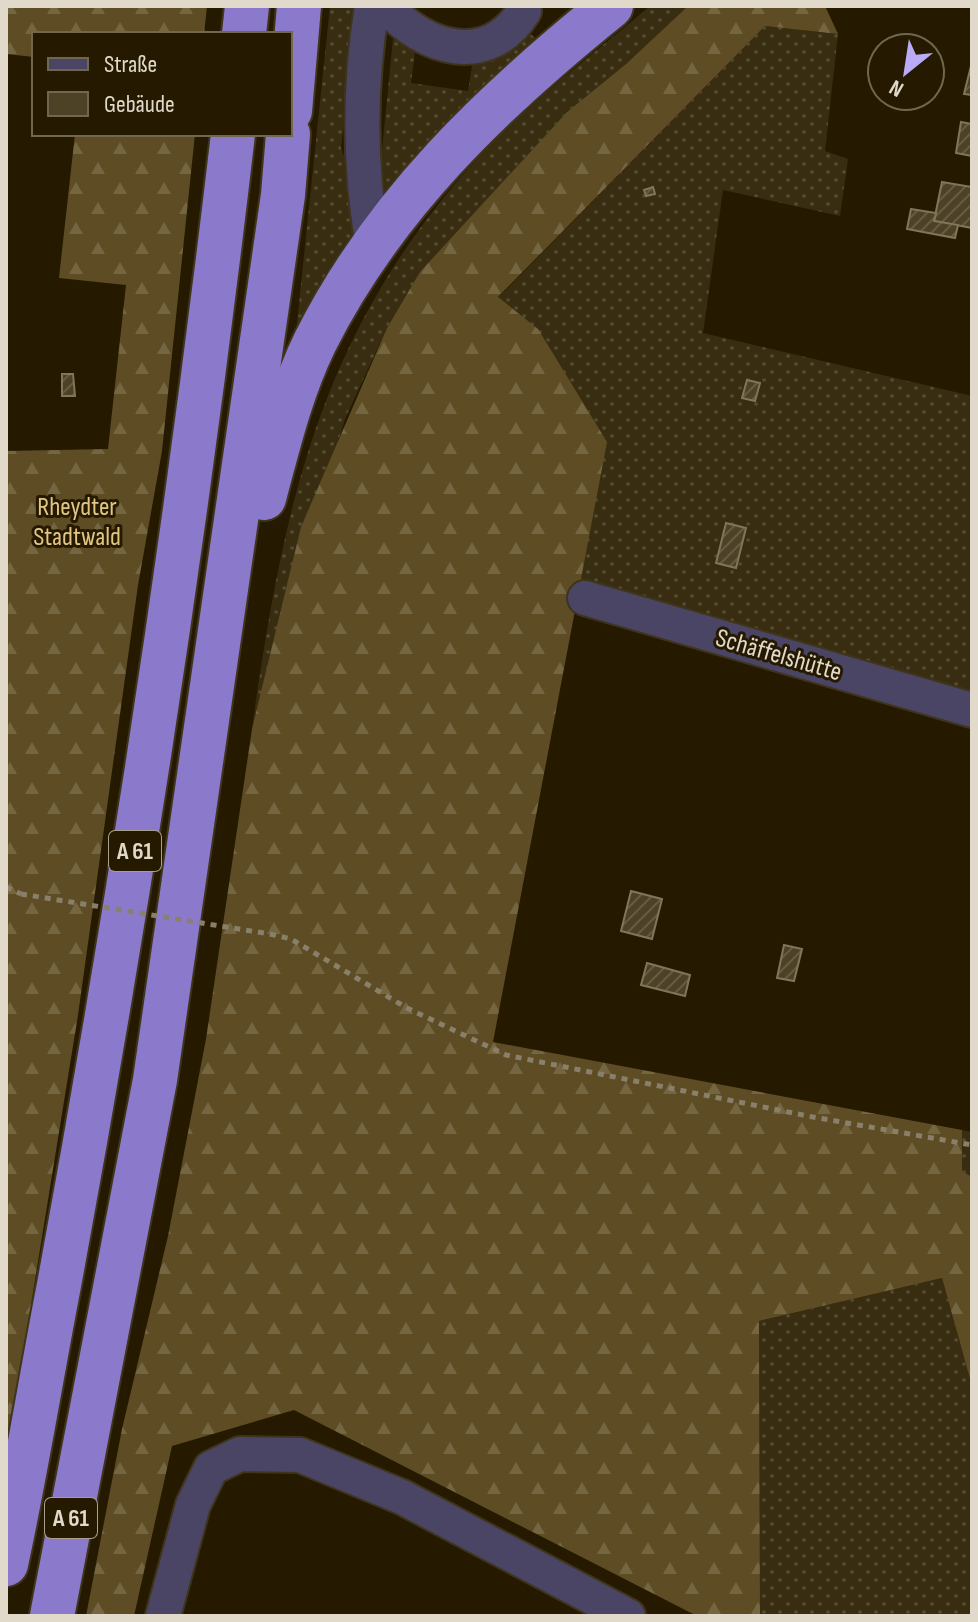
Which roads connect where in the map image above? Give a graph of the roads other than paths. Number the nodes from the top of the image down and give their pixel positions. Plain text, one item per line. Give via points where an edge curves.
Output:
1 (247, 6) edge
2 (299, 6) edge
3 (372, 6) edge
4 (386, 6) edge
5 (611, 6) edge
6 (524, 8) edge
7 (244, 32) edge
8 (564, 45) junction
9 (292, 88) edge
10 (233, 136) edge
11 (288, 136) edge
12 (373, 246) junction
13 (585, 598) dead end
14 (972, 710) edge
15 (206, 737) junction
16 (6, 1564) edge
17 (52, 1616) edge
18 (163, 1616) edge
19 (628, 1616) edge

1 - 7 highway
2 - 9 highway
3 - 12 street via 364,55 362,134
4 - 6 street via 410,31 453,47 482,43 517,22
5 - 8 highway
6 - 8 street
8 - 12 highway via 449,150
10 - 16 highway, A 61 via 144,796 98,1077
11 - 15 highway, A 61
12 - 15 highway via 314,344 283,426
13 - 14 street, Schäffelshütte
15 - 17 highway, A 61 via 155,1080
18 - 19 street via 193,1505 211,1468 240,1454 300,1455 402,1497

